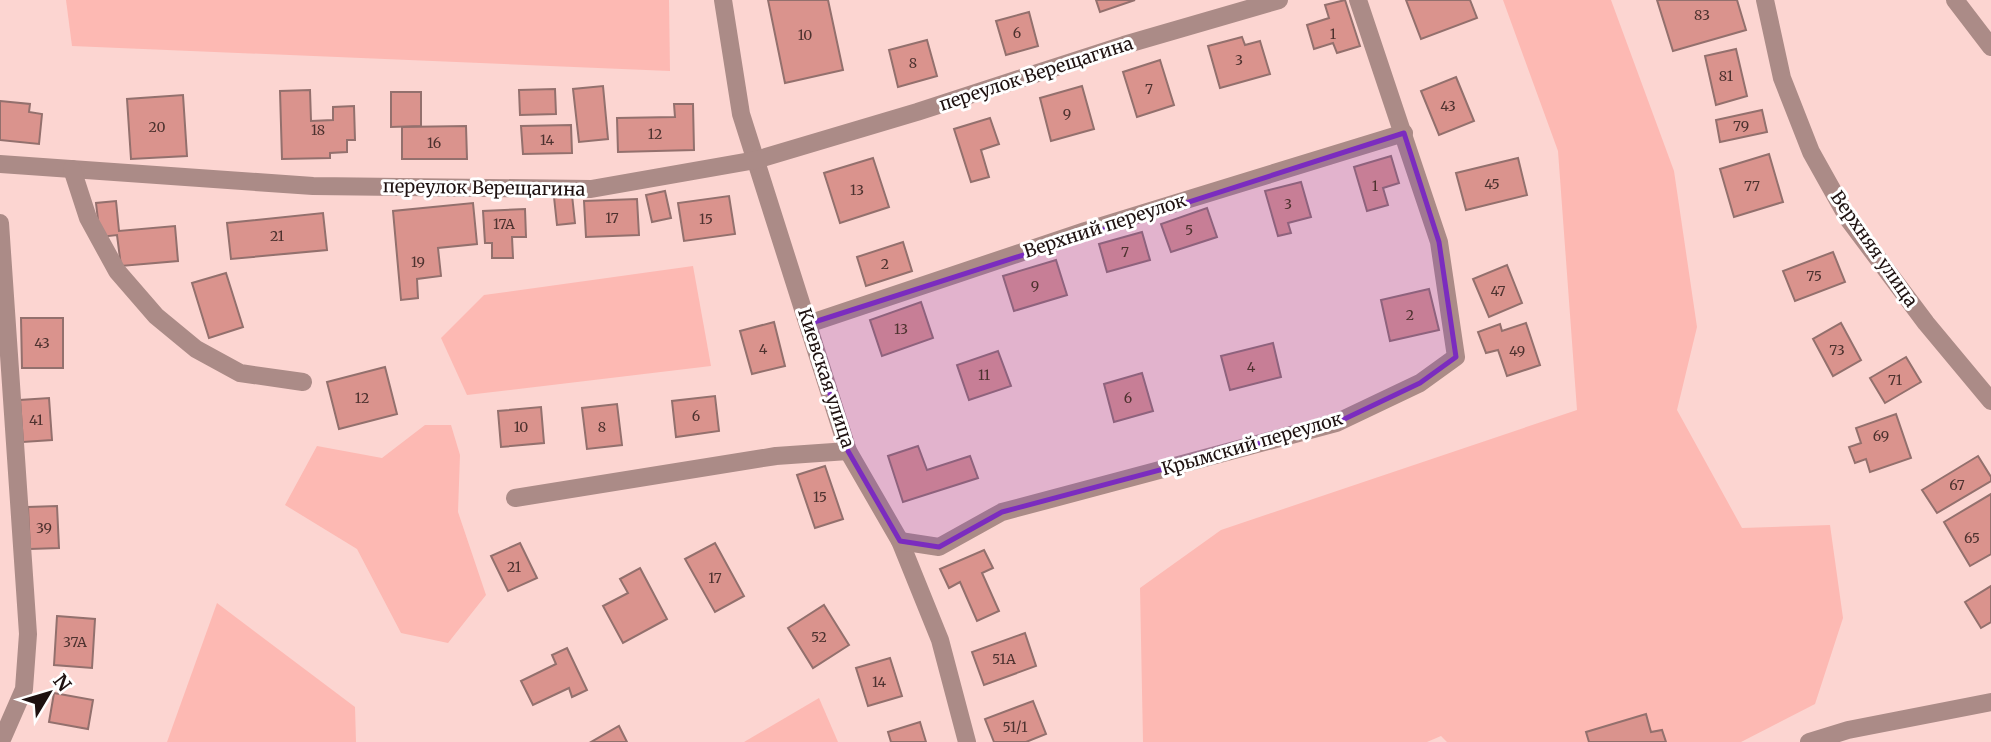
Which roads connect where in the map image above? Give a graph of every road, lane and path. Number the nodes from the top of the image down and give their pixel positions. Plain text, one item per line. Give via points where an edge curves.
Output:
1 (723, 0) edge
2 (1279, 0) edge
3 (1358, 0) edge
4 (1765, 0) edge
5 (1955, 0) edge
6 (1991, 47) edge
7 (1404, 133) junction
8 (756, 160) junction
9 (0, 164) edge
10 (72, 169) junction
11 (0, 223) edge
12 (808, 324) junction
13 (303, 382) dead end
14 (1991, 401) edge
15 (848, 451) junction
16 (515, 498) dead end
17 (900, 541) junction
18 (1991, 702) edge
19 (0, 740) edge
20 (967, 742) edge
21 (1809, 742) edge

1 - 8 street, Киевская улица via 741,114
2 - 8 street, переулок Верещагина
3 - 7 street
4 - 14 street, Верхняя улица via 1782,78 1811,152 1849,220
5 - 6 street
7 - 12 street, Верхний переулок via 1085,231
7 - 17 street, Крымский переулок via 1439,242 1456,357 1420,383 1336,423 1002,512 939,547
8 - 10 street, переулок Верещагина via 591,189 313,186
8 - 12 street, Киевская улица
9 - 10 street, переулок Верещагина
10 - 13 street via 88,218 117,271 156,316 196,349 240,373
11 - 19 street via 28,634 24,689
12 - 15 street, Киевская улица
15 - 16 street via 776,456
15 - 17 street, Киевская улица
17 - 20 street, Киевская улица via 940,640
18 - 21 street

